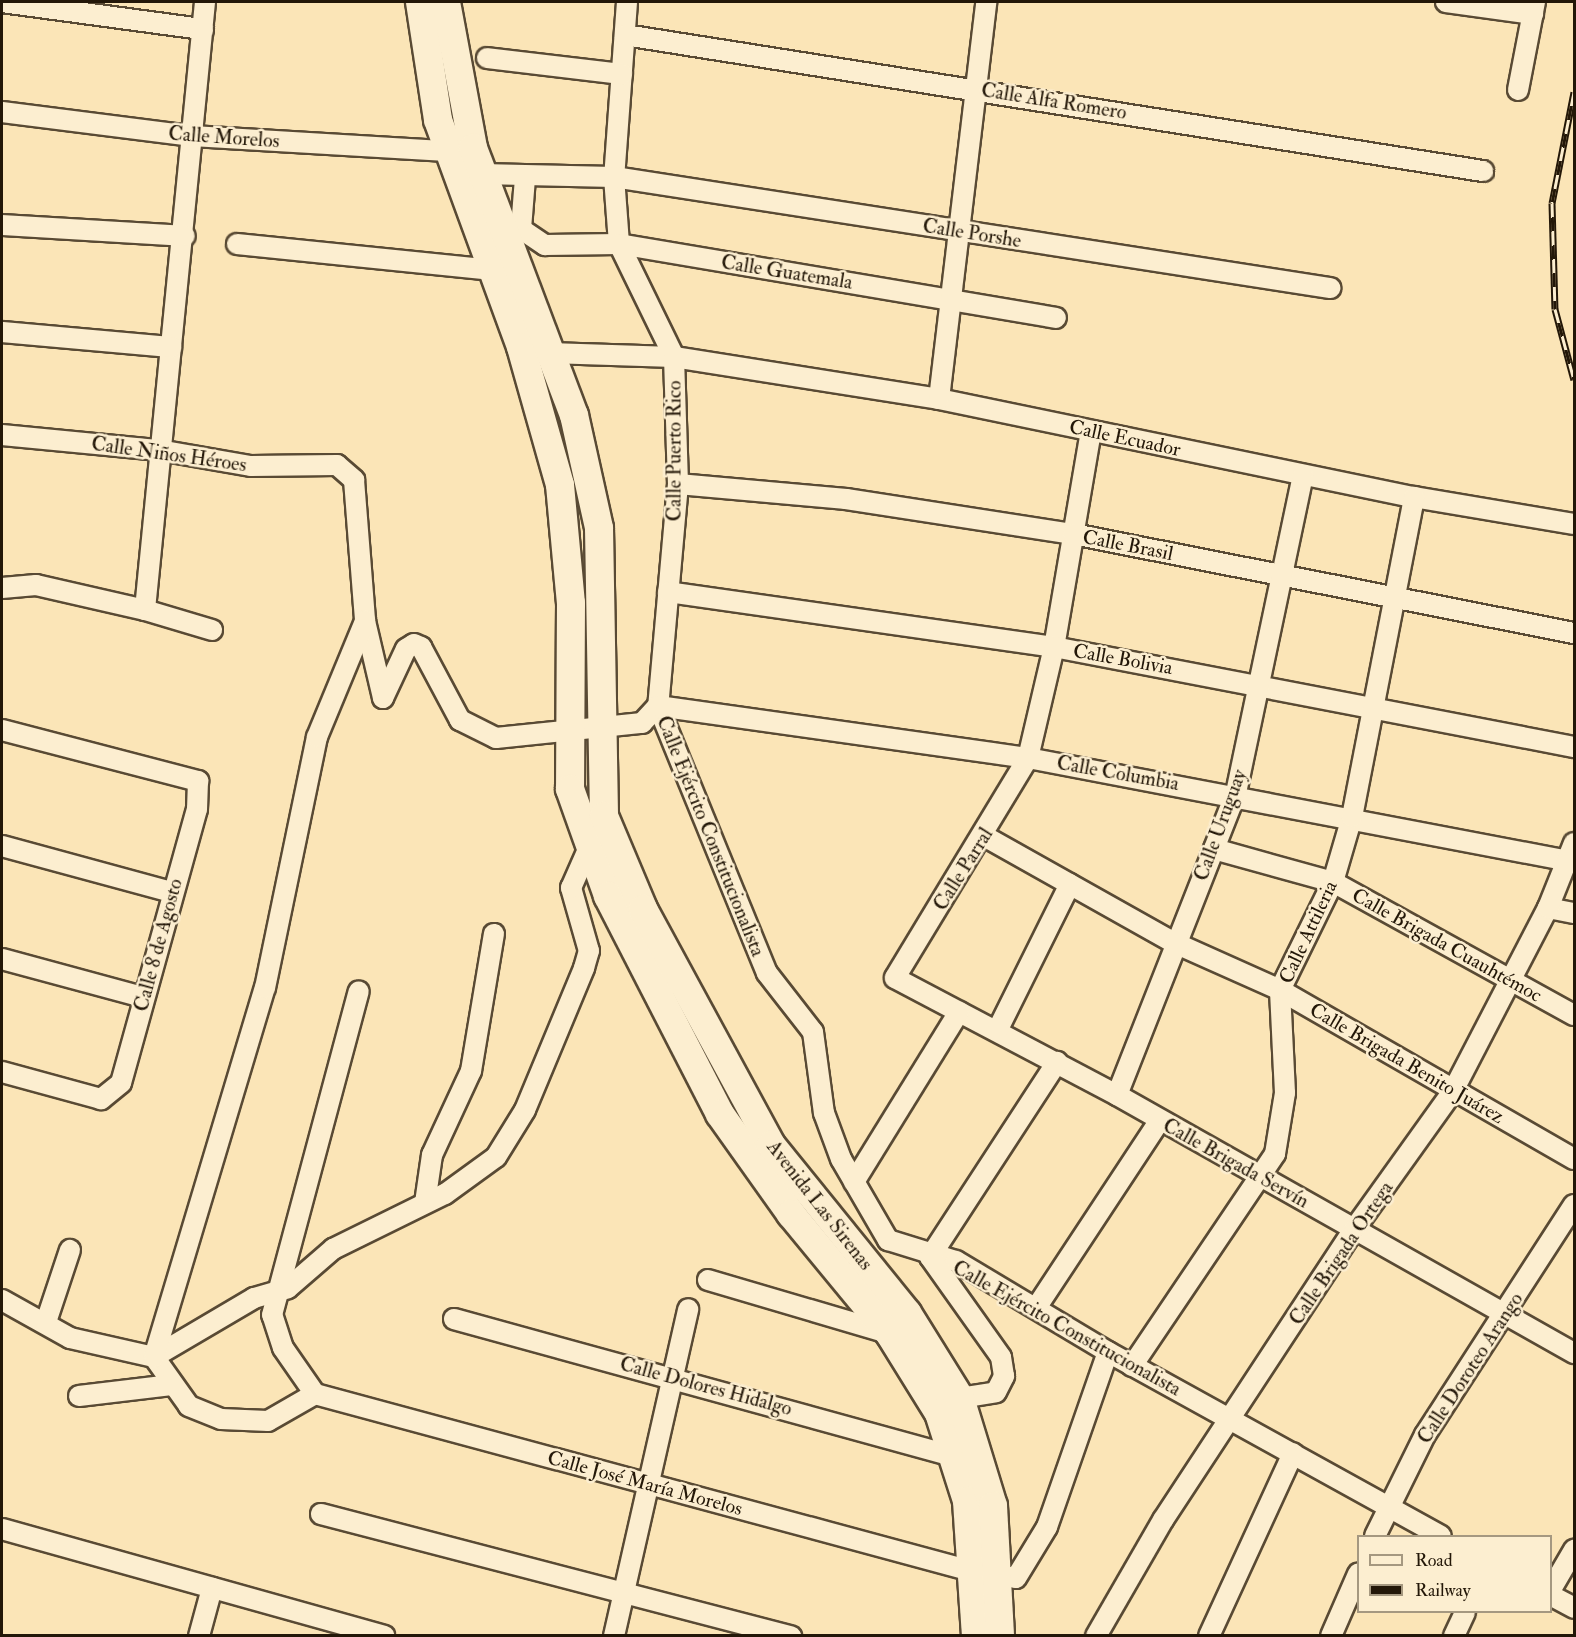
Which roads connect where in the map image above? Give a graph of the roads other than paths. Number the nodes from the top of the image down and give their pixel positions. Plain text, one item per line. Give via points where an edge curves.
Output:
1 (2, 2) edge
2 (205, 2) edge
3 (420, 2) edge
4 (446, 2) edge
5 (627, 2) edge
6 (986, 2) edge
7 (1446, 2) edge
8 (1534, 8) edge
9 (203, 29) junction
10 (625, 35) junction
11 (487, 58) dead end
12 (622, 74) junction
13 (979, 88) junction
14 (1518, 90) dead end
15 (2, 112) edge
16 (192, 136) junction
17 (447, 152) junction
18 (1483, 171) dead end
19 (481, 174) junction
20 (614, 177) junction
21 (525, 178) junction
22 (2, 225) edge
23 (514, 231) junction
24 (963, 232) junction
25 (185, 236) junction
26 (237, 244) dead end
27 (620, 244) junction
28 (493, 270) junction
29 (1330, 288) dead end
30 (954, 299) junction
31 (1056, 318) dead end
32 (2, 332) edge
33 (171, 347) junction
34 (549, 352) junction
35 (674, 357) junction
36 (939, 399) junction
37 (1091, 431) junction
38 (2, 435) edge
39 (159, 450) junction
40 (1303, 475) junction
41 (678, 484) junction
42 (1414, 497) junction
43 (1575, 524) edge
44 (1072, 534) junction
45 (1281, 574) junction
46 (2, 588) edge
47 (668, 592) junction
48 (1394, 596) junction
49 (145, 610) junction
50 (365, 621) junction
51 (212, 630) dead end
52 (1575, 633) edge
53 (1054, 647) junction
54 (1260, 683) junction
55 (658, 706) junction
56 (1373, 708) junction
57 (2, 730) edge
58 (569, 730) junction
59 (600, 730) junction
60 (1575, 747) edge
61 (1028, 758) junction
62 (1236, 793) junction
63 (1352, 817) junction
64 (984, 836) junction
65 (590, 845) junction
66 (2, 846) edge
67 (1214, 849) junction
68 (1573, 855) edge
69 (1333, 882) junction
70 (1070, 884) junction
71 (171, 892) junction
72 (1548, 909) junction
73 (1575, 913) edge
74 (494, 934) dead end
75 (1175, 943) junction
76 (2, 959) edge
77 (895, 978) joint
78 (1512, 980) junction
79 (1280, 990) junction
80 (359, 991) dead end
81 (143, 997) junction
82 (959, 1012) junction
83 (1575, 1015) edge
84 (997, 1031) junction
85 (1057, 1062) junction
86 (2, 1072) edge
87 (1453, 1091) junction
88 (1117, 1095) junction
89 (1160, 1120) junction
90 (1575, 1159) edge
91 (1260, 1180) junction
92 (854, 1182) junction
93 (425, 1203) junction
94 (1575, 1205) edge
95 (1355, 1228) junction
96 (70, 1250) dead end
97 (930, 1257) junction
98 (708, 1280) dead end
99 (275, 1292) junction
100 (2, 1300) edge
101 (1036, 1308) junction
102 (688, 1309) dead end
103 (1506, 1312) junction
104 (454, 1319) dead end
105 (46, 1322) junction
106 (890, 1334) junction
107 (1108, 1352) junction
108 (1575, 1353) edge
109 (154, 1357) junction
110 (1132, 1366) junction
111 (671, 1377) junction
112 (171, 1385) junction
113 (315, 1394) junction
114 (79, 1396) dead end
115 (960, 1398) junction
116 (1231, 1419) junction
117 (1293, 1453) junction
118 (956, 1457) junction
119 (648, 1483) junction
120 (1387, 1509) junction
121 (321, 1514) dead end
122 (2, 1529) edge
123 (1375, 1535) edge
124 (1439, 1535) edge
125 (1575, 1550) edge
126 (988, 1575) junction
127 (1357, 1578) edge
128 (212, 1588) junction
129 (1552, 1591) edge
130 (624, 1593) junction
131 (1552, 1594) edge
132 (1575, 1608) edge
133 (1464, 1613) edge
134 (199, 1635) edge
135 (384, 1635) edge
136 (614, 1635) edge
137 (791, 1635) edge
138 (976, 1635) edge
139 (1000, 1635) edge
140 (1096, 1635) edge
141 (1209, 1635) edge
142 (1331, 1635) edge
143 (1454, 1635) edge

1 - 9 street
2 - 9 street
3 - 17 main road, Avenida Las Sirenas
4 - 19 main road, Avenida Las Sirenas via 461,109
5 - 10 street
6 - 13 street
7 - 8 street
8 - 14 street
9 - 16 street
10 - 12 street
10 - 13 street, Calle Alfa Romero
11 - 12 street
12 - 20 street
13 - 18 street, Calle Alfa Romero
13 - 24 street
15 - 16 street, Calle Morelos
16 - 17 street, Calle Morelos
16 - 25 street
17 - 28 main road, Avenida Las Sirenas
19 - 21 street, Calle Porshe
19 - 23 main road, Avenida Las Sirenas
20 - 21 street, Calle Porshe
20 - 24 street, Calle Porshe
20 - 27 street
21 - 23 street
22 - 25 street
23 - 27 street, Calle Guatemala via 545,246
23 - 34 main road, Avenida Las Sirenas
24 - 29 street, Calle Porshe
24 - 30 street
25 - 33 street
26 - 28 street
27 - 30 street, Calle Guatemala
27 - 35 street, Calle Puerto Rico
28 - 58 main road, Avenida Las Sirenas via 560,485 571,603
30 - 31 street, Calle Guatemala
30 - 36 street
32 - 33 street
33 - 39 street
34 - 35 street, Calle Ecuador
34 - 59 main road, Avenida Las Sirenas via 574,415 599,528
35 - 36 street, Calle Ecuador
35 - 41 street, Calle Puerto Rico
36 - 37 street, Calle Ecuador
37 - 40 street, Calle Ecuador
37 - 44 street, Calle Parral
38 - 39 street, Calle Niños Héroes
39 - 49 street
39 - 50 street, Calle Niños Héroes via 251,466 338,465 354,480
40 - 42 street, Calle Ecuador
40 - 45 street, Calle Uruguay
41 - 44 street, Calle Brasil via 846,499
41 - 47 street, Calle Puerto Rico
42 - 43 street, Calle Ecuador
42 - 48 street, Calle Attileria
44 - 45 street, Calle Brasil
44 - 53 street, Calle Parral
45 - 48 street, Calle Brasil
45 - 54 street, Calle Uruguay
46 - 49 street via 36,585
47 - 53 street, Calle Bolivia
47 - 55 street, Calle Puerto Rico
48 - 52 street, Calle Brasil
48 - 56 street, Calle Attileria
49 - 51 street
50 - 58 street via 383,698 406,648 414,644 421,647 460,720 478,732 496,738
50 - 109 street via 317,737 266,988
53 - 54 street, Calle Bolivia
53 - 61 street, Calle Parral
54 - 56 street, Calle Bolivia
54 - 62 street, Calle Uruguay
55 - 59 street via 648,721
55 - 61 street, Calle Columbia
55 - 92 street, Calle Ejército Constitucionalista via 759,956 813,1032 824,1113
56 - 60 street, Calle Bolivia
56 - 63 street, Calle Attileria
57 - 71 street, Calle 8 de Agosto via 198,781 197,809
58 - 59 street
58 - 65 main road, Avenida Las Sirenas via 570,789
59 - 115 main road, Avenida Las Sirenas via 604,816 643,909 739,1091 795,1179 907,1313
61 - 62 street, Calle Columbia
61 - 64 street, Calle Parral
62 - 63 street, Calle Columbia
62 - 67 street, Calle Uruguay
63 - 68 street, Calle Columbia
63 - 69 street, Calle Attileria
64 - 70 street, Calle Brigada Benito Juárez
64 - 77 street, Calle Parral
65 - 93 street via 572,888 589,951 525,1110 496,1157
65 - 106 main road, Avenida Las Sirenas via 608,896 720,1114 791,1214
66 - 71 street
67 - 69 street, Calle Brigada Cuauhtémoc
67 - 75 street, Calle Uruguay
68 - 72 street, Calle Brigada Ortega
69 - 78 street, Calle Brigada Cuauhtémoc
69 - 79 street, Calle Attileria
70 - 75 street, Calle Brigada Benito Juárez
70 - 84 street
71 - 81 street, Calle 8 de Agosto
72 - 73 street
72 - 78 street, Calle Brigada Ortega
74 - 93 street via 471,1071 432,1155
75 - 79 street, Calle Brigada Benito Juárez
75 - 88 street, Calle Uruguay
76 - 81 street
77 - 82 street, Calle Brigada Servín
78 - 83 street, Calle Brigada Cuauhtémoc
78 - 87 street, Calle Brigada Ortega
79 - 87 street, Calle Brigada Benito Juárez
79 - 91 street, Calle Attileria via 1285,1094 1275,1154
80 - 99 street via 290,1260
81 - 86 street, Calle 8 de Agosto via 126,1072 112,1093 101,1098
82 - 84 street, Calle Brigada Servín
82 - 92 street
84 - 85 street, Calle Brigada Servín
85 - 88 street, Calle Brigada Servín
85 - 97 street
87 - 90 street, Calle Brigada Benito Juárez
87 - 95 street, Calle Brigada Ortega
88 - 89 street, Calle Brigada Servín
89 - 91 street, Calle Brigada Servín
89 - 101 street
91 - 95 street, Calle Brigada Servín
91 - 110 street, Calle Attileria
92 - 97 street, Calle Ejército Constitucionalista via 888,1240
93 - 99 street via 333,1249
94 - 103 street, Calle Doroteo Arango
95 - 103 street, Calle Brigada Servín
95 - 116 street, Calle Brigada Ortega
96 - 105 street
97 - 101 street, Calle Ejército Constitucionalista via 956,1261
97 - 115 street via 1001,1357 1004,1376 996,1392
98 - 106 street
99 - 109 street via 218,1317
99 - 113 street via 272,1315 283,1348
100 - 105 street
101 - 107 street, Calle Ejército Constitucionalista
102 - 111 street
103 - 108 street, Calle Brigada Servín
103 - 120 street, Calle Doroteo Arango via 1425,1435
104 - 111 street, Calle Dolores Hidalgo
105 - 109 street via 70,1338
106 - 118 main road, Avenida Las Sirenas via 939,1413
107 - 110 street, Calle Ejército Constitucionalista
107 - 126 street via 1074,1461 1023,1574
109 - 112 street
110 - 116 street, Calle Ejército Constitucionalista
111 - 118 street, Calle Dolores Hidalgo
111 - 119 street
112 - 113 street via 189,1407 220,1419 268,1421
112 - 114 street
113 - 119 street, Calle José María Morelos
115 - 126 main road, Avenida Las Sirenas via 984,1463
116 - 117 street, Calle Ejército Constitucionalista
116 - 140 street, Calle Brigada Ortega via 1163,1520
117 - 120 street, Calle Ejército Constitucionalista
117 - 141 street
118 - 126 main road, Avenida Las Sirenas
119 - 126 street, Calle José María Morelos
119 - 130 street
120 - 123 street, Calle Doroteo Arango
120 - 124 street, Calle Ejército Constitucionalista
121 - 130 street
122 - 128 street
125 - 129 street
126 - 138 main road
126 - 139 main road
127 - 142 street
128 - 134 street
128 - 135 street
130 - 136 street
130 - 137 street
131 - 132 street
133 - 143 street

